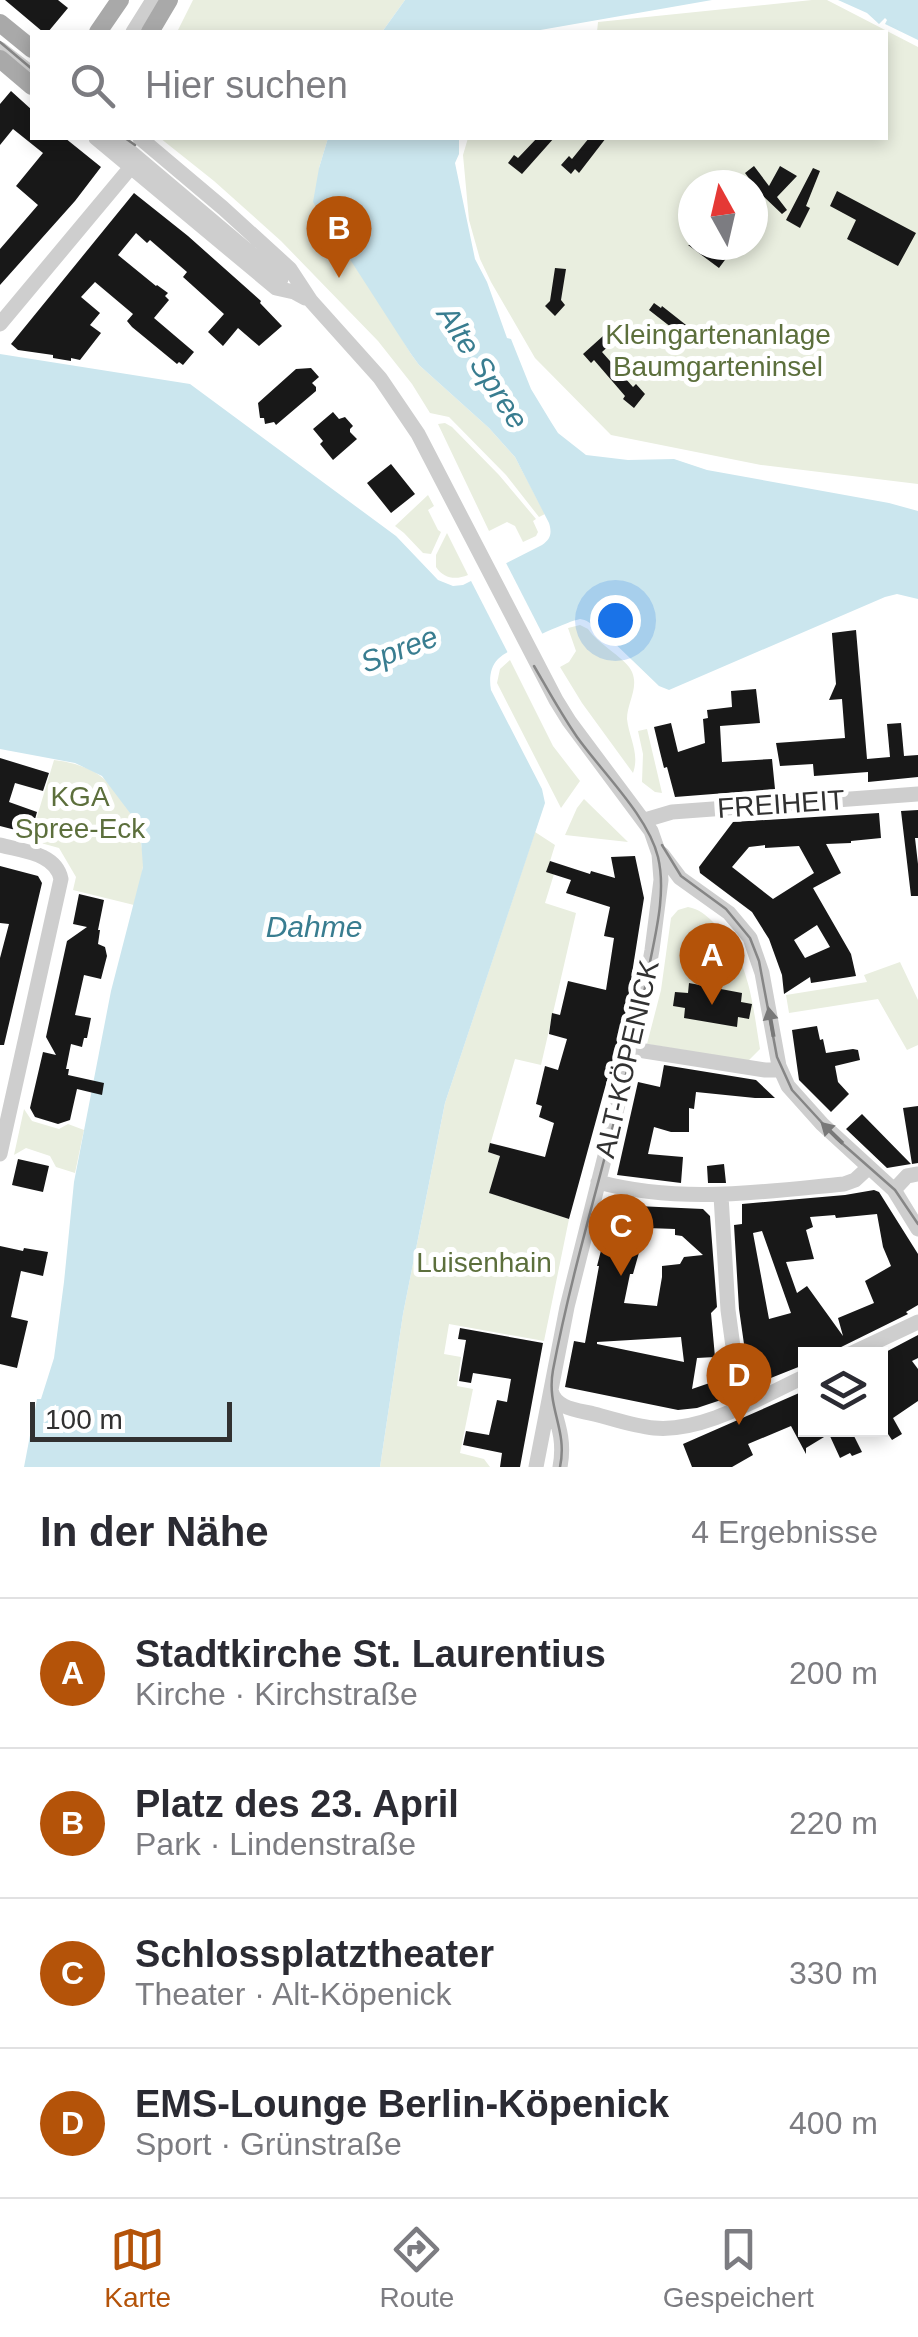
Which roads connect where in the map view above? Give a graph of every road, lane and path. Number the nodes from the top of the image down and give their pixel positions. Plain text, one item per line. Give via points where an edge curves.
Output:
1 (120, 0) edge
2 (143, 0) edge
3 (152, 0) edge
4 (168, 0) edge
5 (0, 23) edge
6 (99, 30) edge
7 (125, 30) edge
8 (134, 30) edge
9 (151, 30) edge
10 (30, 47) edge
11 (0, 49) edge
12 (0, 59) edge
13 (30, 72) edge
14 (30, 84) edge
15 (98, 140) edge
16 (121, 140) edge
17 (142, 140) edge
18 (131, 167) junction
19 (302, 294) junction
20 (3, 316) edge
21 (918, 794) edge
22 (645, 820) junction
23 (655, 839) junction
24 (0, 845) edge
25 (699, 892) junction
26 (658, 912) junction
27 (632, 1048) junction
28 (780, 1070) junction
29 (0, 1154) edge
30 (868, 1168) junction
31 (918, 1174) edge
32 (598, 1182) junction
33 (894, 1190) junction
34 (720, 1196) junction
35 (918, 1229) edge
36 (918, 1322) edge
37 (865, 1347) edge
38 (798, 1380) edge
39 (552, 1381) junction
40 (750, 1401) junction
41 (536, 1467) edge
42 (560, 1467) edge

1 - 6 main road
2 - 7 street
3 - 8 street
4 - 9 main road
5 - 10 main road
11 - 13 street
12 - 14 main road
15 - 18 street
16 - 19 street
17 - 19 street via 270,249
18 - 19 street via 276,288
18 - 20 street
19 - 22 street, ALT-KÖPENICK via 404,412 568,720 628,787
21 - 22 street, FREIHEIT via 672,812
22 - 23 street, ALT-KÖPENICK
23 - 25 street via 675,873
23 - 26 street, ALT-KÖPENICK
24 - 29 street via 46,858 61,879
25 - 26 street via 675,893
28 -> 25 street via 753,944 734,918
26 - 27 street, ALT-KÖPENICK
27 - 28 street
27 - 32 street, ALT-KÖPENICK
30 -> 28 street via 797,1097
30 - 33 street
30 - 34 street via 844,1184
31 - 33 street
32 - 34 street via 641,1192
32 - 39 street, ALT-KÖPENICK
33 - 35 street
34 - 40 street via 734,1354
36 - 37 street
38 - 40 street
39 - 40 street via 552,1396 564,1406 651,1428 692,1426
39 - 41 street, ALT-KÖPENICK
39 - 42 street, ALT-KÖPENICK via 563,1443

